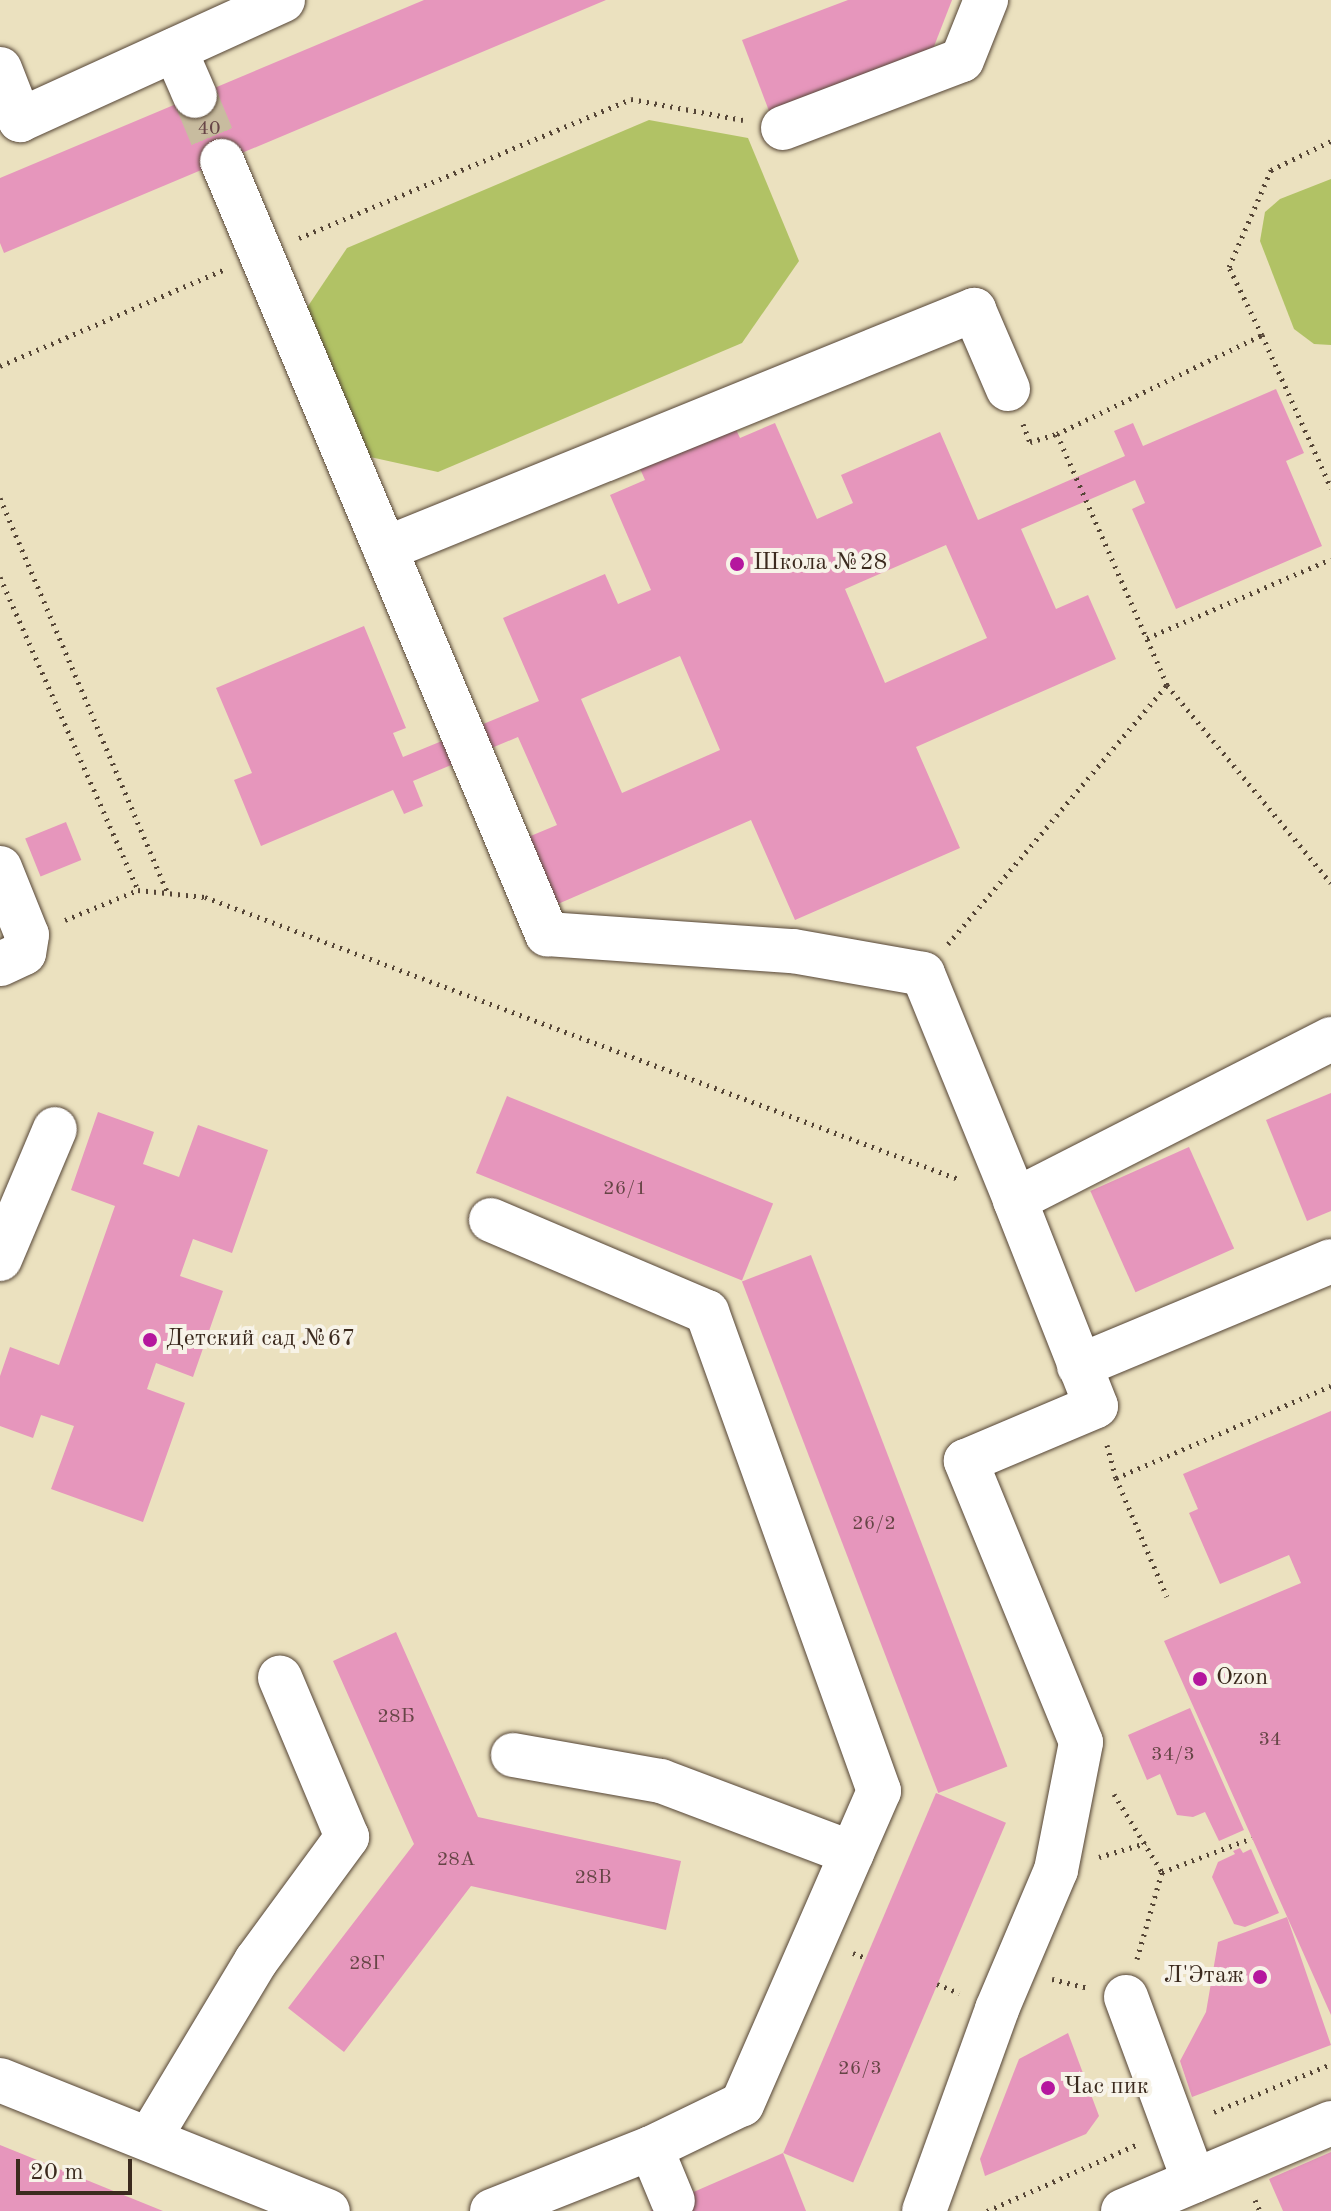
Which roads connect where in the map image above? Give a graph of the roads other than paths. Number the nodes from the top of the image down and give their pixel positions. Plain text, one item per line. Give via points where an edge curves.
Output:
1 (283, 0) edge
2 (986, 0) edge
3 (175, 50) junction
4 (0, 69) edge
5 (195, 96) tunnel mouth
6 (783, 128) road end
7 (222, 161) tunnel mouth
8 (1008, 389) road end
9 (385, 549) junction
10 (0, 868) edge
11 (13, 950) edge
12 (1331, 1039) edge
13 (55, 1129) dead end
14 (1015, 1200) junction
15 (491, 1220) dead end
16 (0, 1259) edge
17 (1331, 1261) edge
18 (1079, 1366) junction
19 (280, 1678) dead end
20 (513, 1755) dead end
21 (852, 1853) junction
22 (1126, 1997) road end
23 (0, 2080) edge
24 (1331, 2123) edge
25 (149, 2139) junction
26 (651, 2148) junction
27 (1194, 2181) junction
28 (673, 2201) dead end
29 (328, 2211) edge
30 (492, 2211) edge
31 (924, 2211) edge
32 (1123, 2211) edge

1 - 3 street
2 - 6 street via 962,60
3 - 4 street via 20,120
3 - 5 street
7 - 9 street
8 - 9 street via 974,310
9 - 14 street via 547,934 793,951 923,974
10 - 11 street
12 - 14 street
13 - 16 street
14 - 18 street
15 - 21 street via 707,1312 879,1791
17 - 18 street
18 - 31 street via 1096,1406 966,1461 1081,1742 1056,1870
19 - 25 street via 347,1837 256,1961
20 - 21 street via 661,1781
21 - 26 street via 742,2104
22 - 27 street
23 - 25 street
24 - 27 street
25 - 29 street
26 - 28 street
26 - 30 street
27 - 32 street

